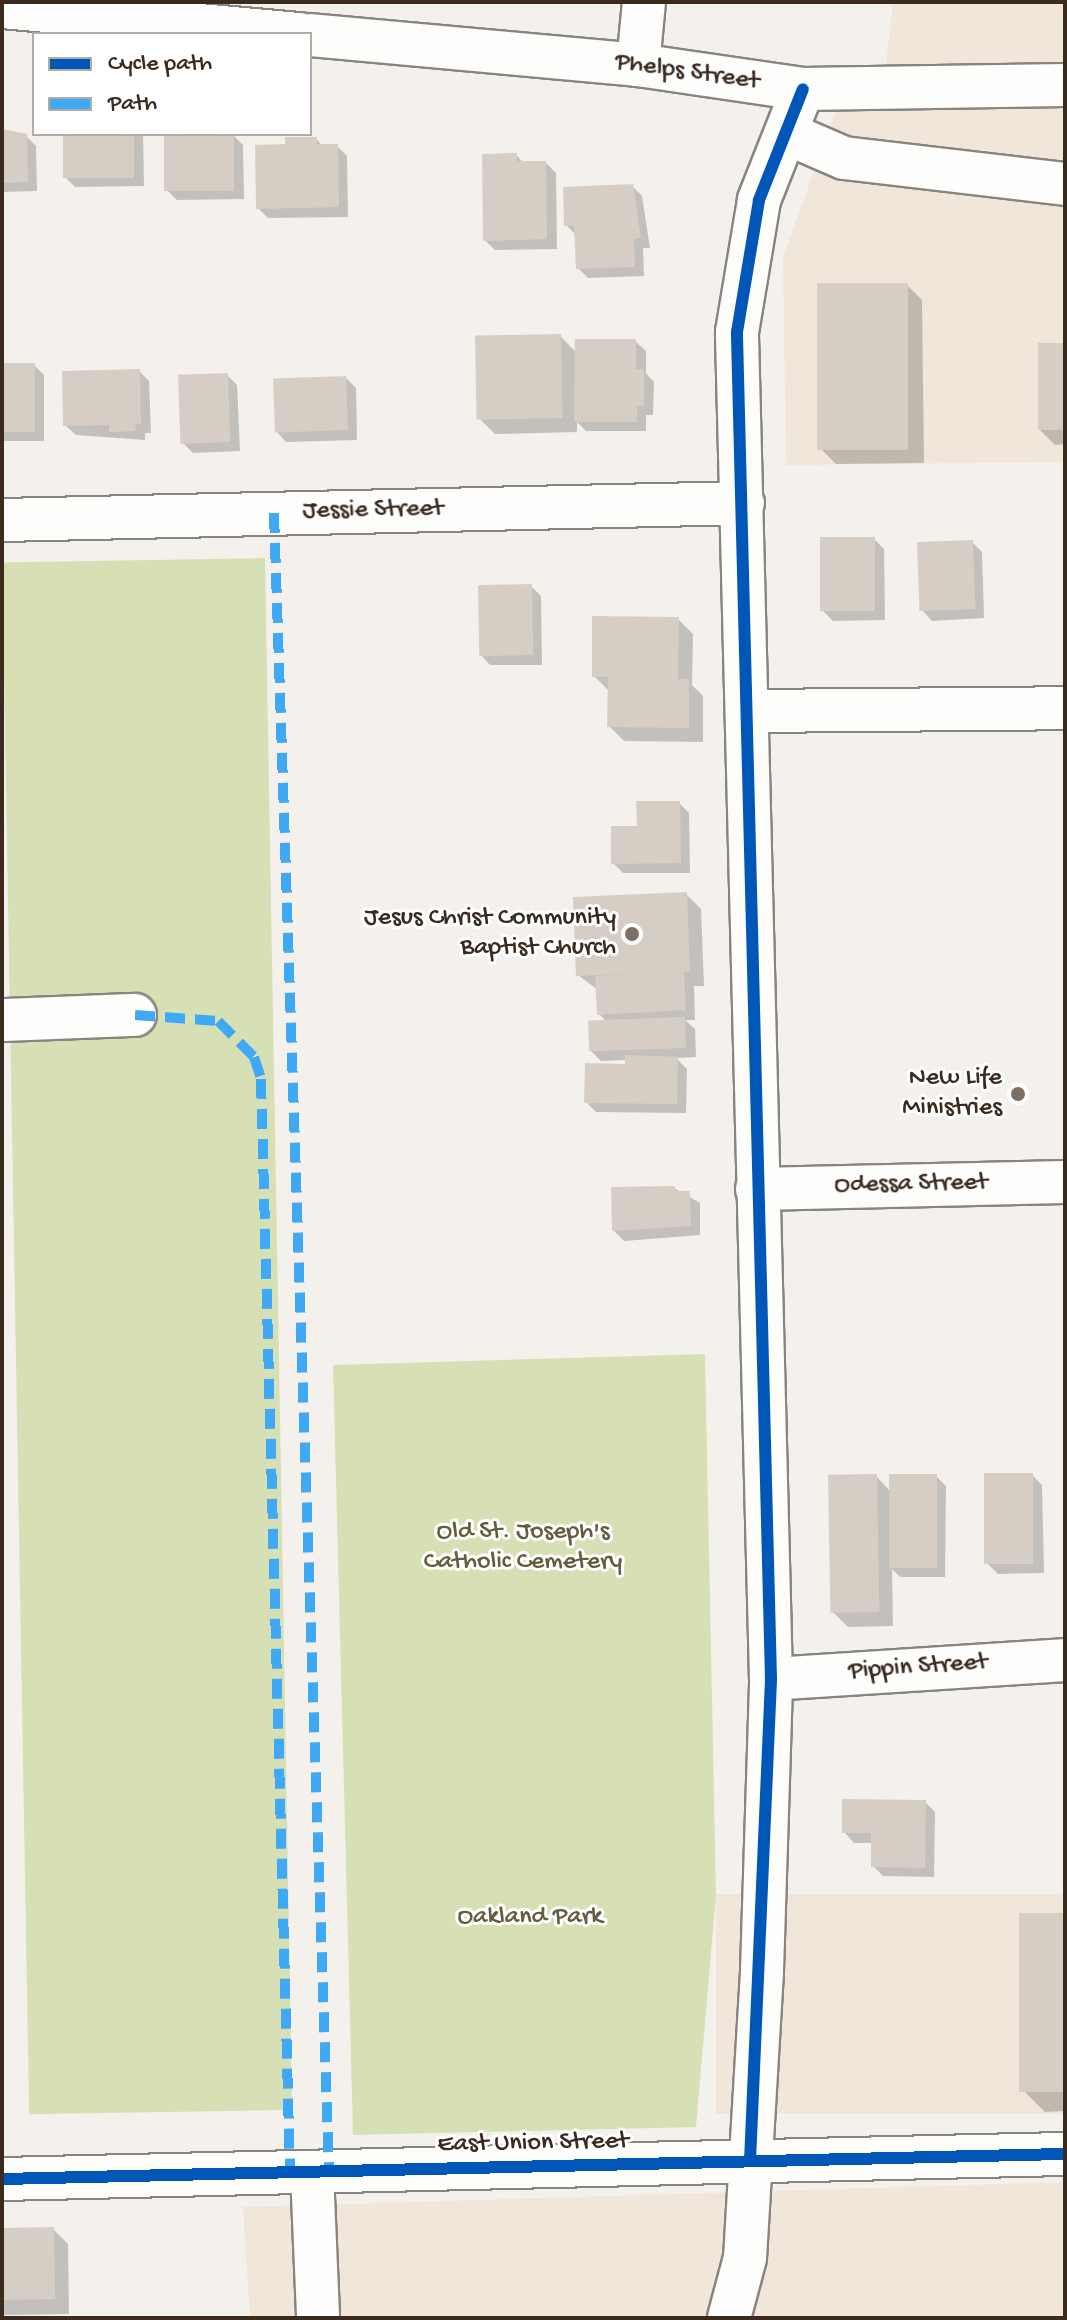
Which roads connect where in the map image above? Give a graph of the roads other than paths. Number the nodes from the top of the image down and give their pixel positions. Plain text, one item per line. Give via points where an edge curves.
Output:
1 (644, 2) edge
2 (2, 7) edge
3 (277, 32) edge
4 (312, 35) edge
5 (638, 65) junction
6 (1065, 85) edge
7 (803, 89) junction
8 (786, 133) junction
9 (1065, 184) edge
10 (743, 503) junction
11 (2, 520) edge
12 (1065, 708) edge
13 (749, 711) junction
14 (135, 1015) dead end
15 (2, 1020) edge
16 (1065, 1182) edge
17 (757, 1189) junction
18 (1065, 1660) edge
19 (771, 1679) junction
20 (1065, 2154) edge
21 (750, 2161) junction
22 (312, 2172) junction
23 (2, 2179) edge
24 (318, 2318) edge
25 (729, 2318) edge

1 - 5 street
2 - 3 street
4 - 5 street, Phelps Street
5 - 7 street, Phelps Street
6 - 7 street, Phelps Street
7 - 8 street
8 - 9 street via 844,158
8 - 10 street via 759,200 737,332
10 - 11 street, Jessie Street
10 - 13 street
12 - 13 street
13 - 17 street
14 - 15 street
16 - 17 street, Odessa Street
17 - 19 street
18 - 19 street, Pippin Street
19 - 21 street
20 - 21 street, East Union Street
21 - 22 street, East Union Street
21 - 25 street via 745,2258
22 - 23 street, East Union Street
22 - 24 street

